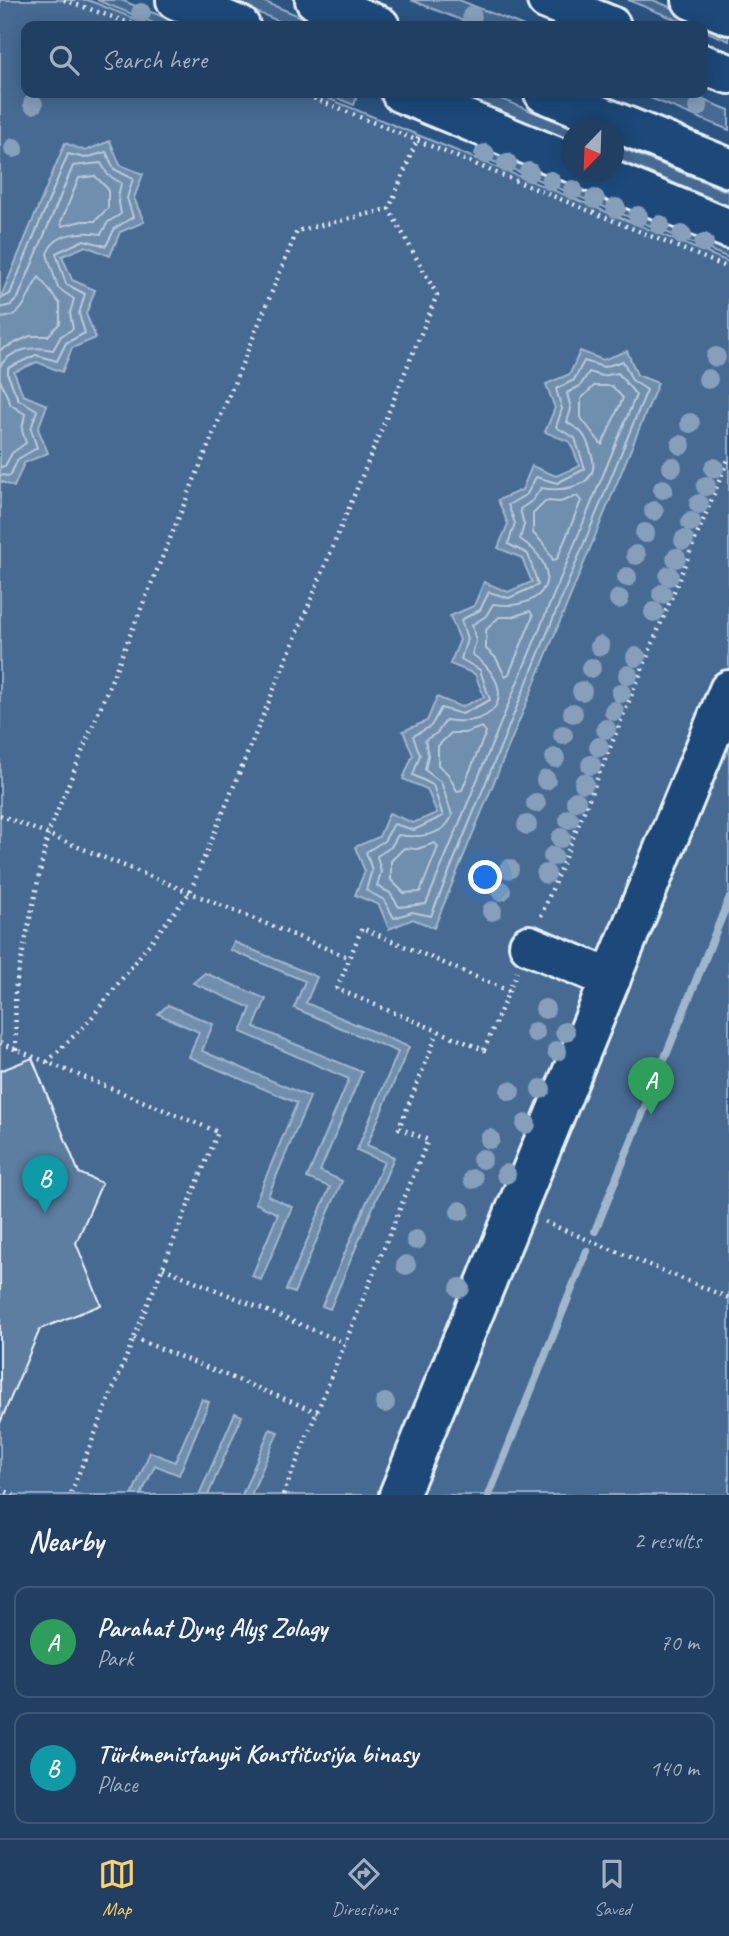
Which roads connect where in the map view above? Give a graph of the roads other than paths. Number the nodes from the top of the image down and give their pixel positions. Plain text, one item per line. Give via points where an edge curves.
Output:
1 (176, 0) edge
2 (315, 0) edge
3 (547, 0) edge
4 (692, 0) edge
5 (729, 15) edge
6 (228, 21) edge
7 (368, 21) edge
8 (599, 21) edge
9 (708, 66) edge
10 (729, 74) edge
11 (556, 98) edge
12 (416, 99) edge
13 (561, 158) edge
14 (729, 168) edge
15 (615, 182) edge
16 (729, 229) edge
17 (729, 690) edge
18 (529, 945) road end
19 (611, 979) junction
20 (400, 1495) edge

1 - 6 street
2 - 7 street
3 - 8 street
4 - 5 street
9 - 10 street
11 - 14 street
12 - 13 street
15 - 16 street
17 - 19 street
18 - 19 street
19 - 20 street

